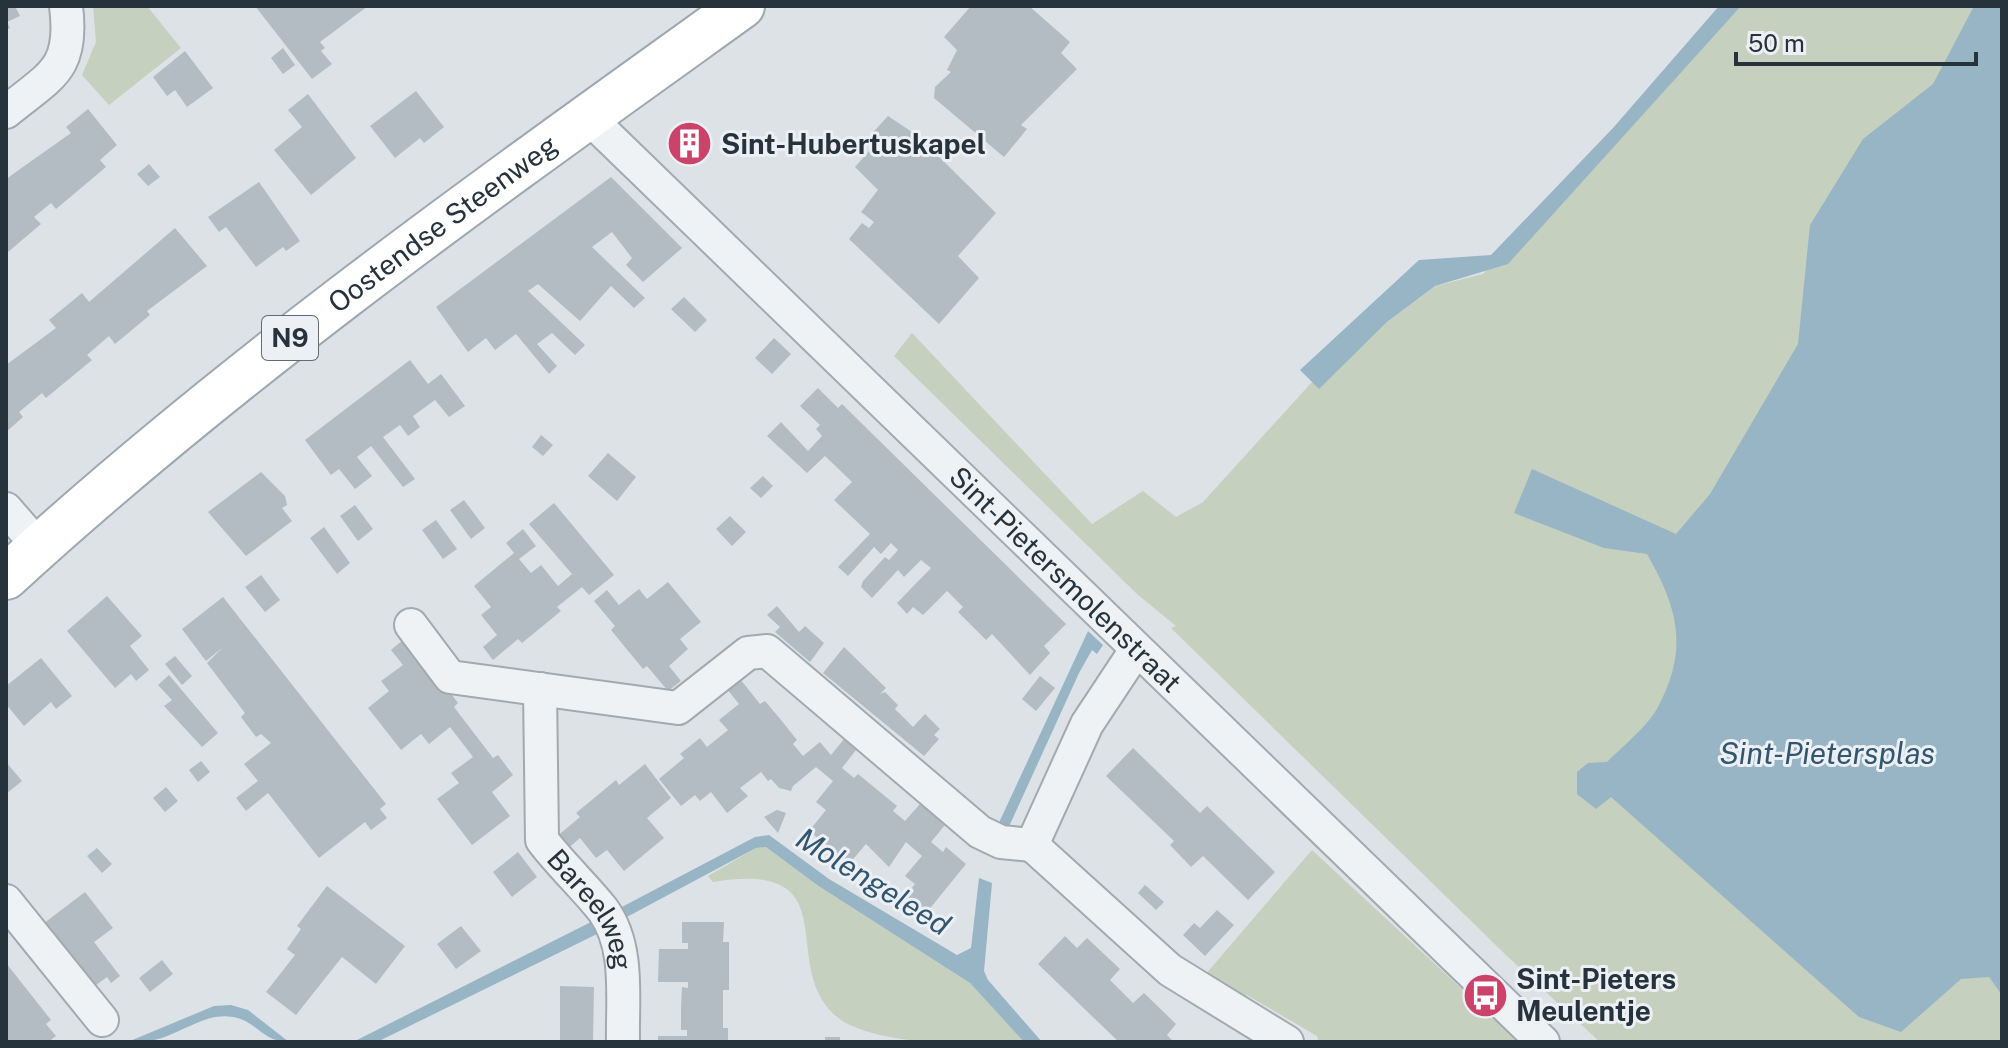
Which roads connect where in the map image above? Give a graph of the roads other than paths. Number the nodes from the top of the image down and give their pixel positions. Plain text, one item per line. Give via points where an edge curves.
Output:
1 (66, 6) edge
2 (742, 6) edge
3 (6, 112) edge
4 (587, 116) junction
5 (6, 509) edge
6 (39, 547) junction
7 (6, 577) edge
8 (411, 625) dead end
9 (1136, 650) junction
10 (540, 689) junction
11 (1032, 845) junction
12 (6, 901) edge
13 (102, 1020) dead end
14 (623, 1042) edge
15 (1287, 1042) edge
16 (1543, 1042) edge

1 - 3 street via 66,56 55,72
2 - 4 main road, Oostendse Steenweg / N9
4 - 6 main road, Oostendse Steenweg / N9 via 231,382
4 - 9 street, Sint-Pietersmolenstraat
5 - 6 street
6 - 7 main road, Oostendse Steenweg / N9
8 - 10 street via 450,677
9 - 11 street via 1087,724
9 - 16 street, Sint-Pietersmolenstraat
10 - 11 street via 678,708 748,653 767,651 980,832 1001,842
10 - 14 street, Bareelweg via 542,840 604,912 618,940
11 - 15 street via 1170,970
12 - 13 street

